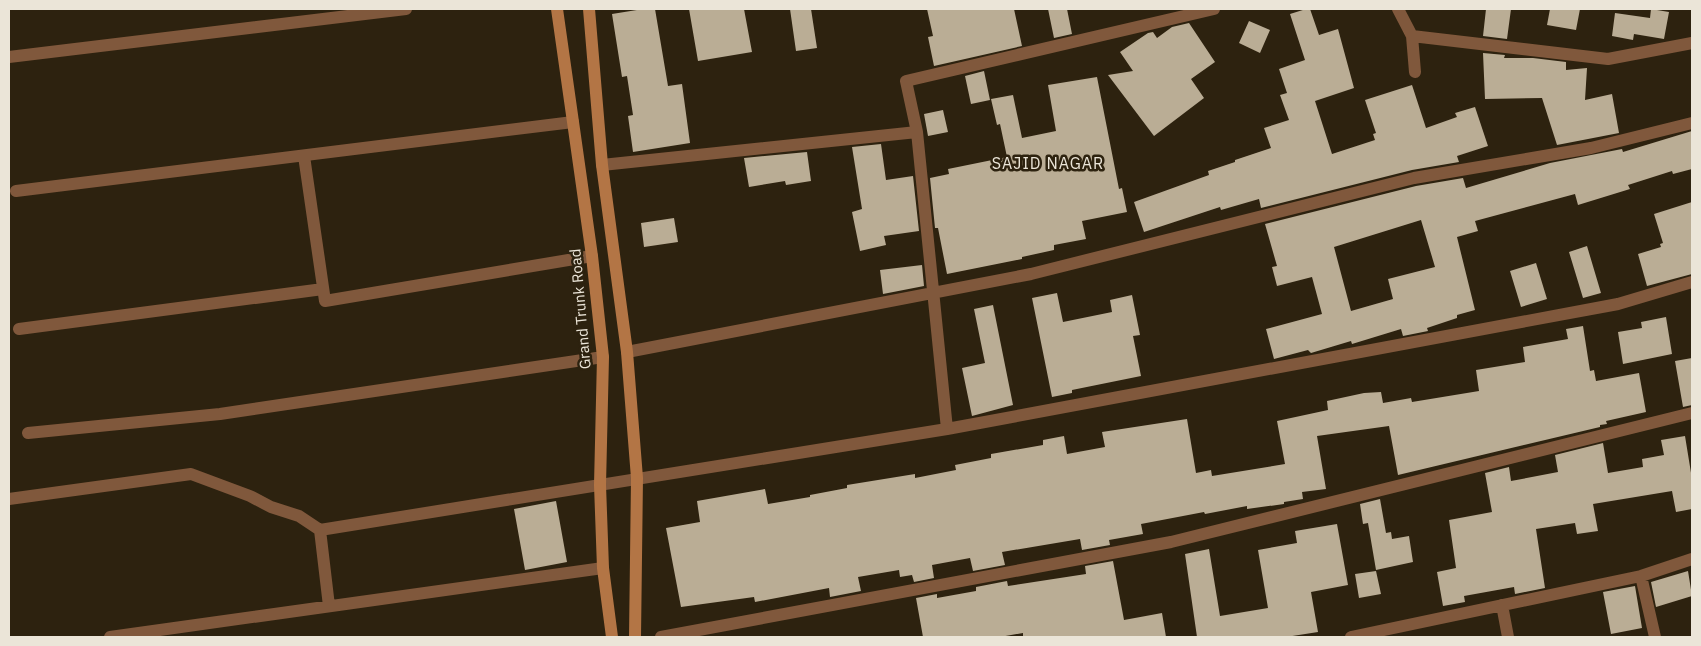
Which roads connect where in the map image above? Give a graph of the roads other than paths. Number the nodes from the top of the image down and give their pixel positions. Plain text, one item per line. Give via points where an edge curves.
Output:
1 (406, 9) edge
2 (557, 9) edge
3 (590, 9) edge
4 (1214, 9) edge
5 (1398, 9) edge
6 (1412, 36) junction
7 (1692, 43) edge
8 (9, 57) edge
9 (1415, 72) dead end
10 (573, 122) junction
11 (1692, 123) edge
12 (916, 132) junction
13 (304, 156) junction
14 (602, 165) junction
15 (16, 192) dead end
16 (592, 256) junction
17 (1692, 282) edge
18 (323, 289) junction
19 (933, 293) junction
20 (19, 329) dead end
21 (627, 352) junction
22 (603, 357) junction
23 (1692, 412) edge
24 (947, 429) junction
25 (28, 433) dead end
26 (638, 478) junction
27 (600, 485) junction
28 (9, 499) edge
29 (320, 530) junction
30 (1692, 559) edge
31 (603, 568) junction
32 (1641, 576) junction
33 (1502, 605) junction
34 (329, 606) junction
35 (1369, 635) edge
36 (110, 637) edge
37 (612, 637) edge
38 (635, 637) edge
39 (661, 637) edge
40 (1351, 637) edge
41 (1508, 637) edge
42 (1655, 637) edge

1 - 8 street
2 - 10 main road, Grand Trunk Road
3 - 14 main road
4 - 12 street via 906,81
5 - 6 street
6 - 7 street via 1608,59
6 - 9 street
10 - 13 street
10 - 16 main road, Grand Trunk Road
11 - 19 street via 1591,148 1414,178 1031,274
12 - 14 street
12 - 19 street
13 - 15 street
13 - 18 street
14 - 21 main road
16 - 18 street via 325,301
16 - 22 main road, Grand Trunk Road
17 - 24 street via 1618,304
18 - 20 street
19 - 21 street
19 - 24 street
21 - 26 main road
22 - 25 street via 220,414
22 - 27 main road, Grand Trunk Road
23 - 39 street via 1171,542
24 - 26 street
26 - 27 street
26 - 38 main road
27 - 29 street
27 - 31 main road, Grand Trunk Road
28 - 29 street via 191,474 300,516
29 - 34 street
30 - 32 street
31 - 34 street
31 - 37 main road, Grand Trunk Road
32 - 33 street
32 - 42 street
33 - 35 street
33 - 41 street
34 - 36 street
35 - 40 street

